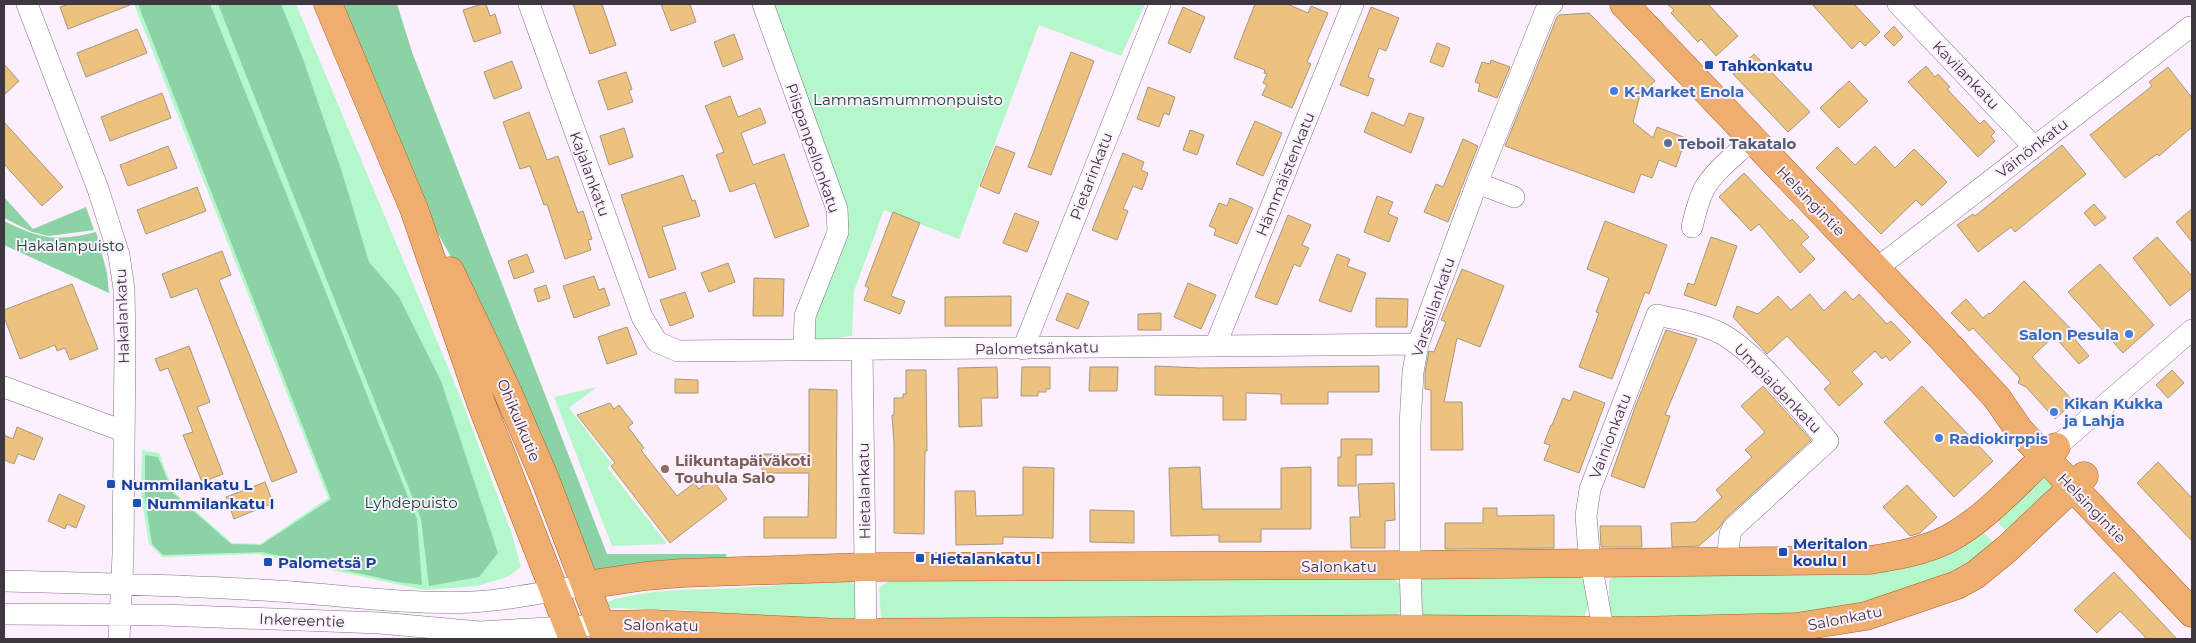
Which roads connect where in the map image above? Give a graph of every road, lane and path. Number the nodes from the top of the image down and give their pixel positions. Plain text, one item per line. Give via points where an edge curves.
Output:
1 (27, 4) edge
2 (328, 4) edge
3 (529, 4) edge
4 (763, 4) edge
5 (1160, 4) edge
6 (1353, 4) edge
7 (1552, 4) edge
8 (1624, 4) edge
9 (1898, 4) edge
10 (2190, 28) dead end
11 (1752, 140) junction
12 (2034, 146) junction
13 (1477, 183) junction
14 (1514, 197) dead end
15 (414, 210) junction
16 (1692, 227) dead end
17 (1876, 269) junction
18 (1657, 315) joint
19 (2192, 330) edge
20 (657, 342) joint
21 (1216, 344) junction
22 (1418, 344) junction
23 (1023, 349) junction
24 (804, 350) junction
25 (862, 350) junction
26 (4, 387) edge
27 (124, 431) junction
28 (2050, 452) junction
29 (2079, 482) junction
30 (1727, 561) junction
31 (1591, 562) junction
32 (1410, 565) junction
33 (865, 567) junction
34 (4, 581) edge
35 (122, 584) junction
36 (586, 585) junction
37 (2192, 586) edge
38 (554, 590) junction
39 (2192, 613) edge
40 (4, 614) edge
41 (120, 615) junction
42 (686, 625) junction
43 (1412, 629) junction
44 (603, 632) edge
45 (866, 632) junction
46 (571, 634) edge
47 (1604, 635) edge
48 (120, 639) edge
49 (649, 639) edge

1 - 27 street, Hakalankatu via 120,255 124,308
2 - 15 main road, Ohikulkutie
3 - 20 street, Kajalankatu via 642,317
4 - 24 street, Piispanpellonkatu via 837,209 838,232 805,316
5 - 23 street, Pietarinkatu
6 - 21 street, Hämmäistenkatu
7 - 13 street, Varssillankatu via 1546,10
8 - 11 main road, Helsingintie
9 - 12 street, Kavilankatu
10 - 12 street, Väinönkatu
11 - 16 street via 1704,189
11 - 17 main road, Helsingintie
12 - 17 street, Väinönkatu
13 - 14 street
13 - 22 street, Varssillankatu
15 - 36 main road, Ohikulkutie via 443,256 485,342
15 - 38 main road, Ohikulkutie via 481,403
17 - 28 main road, Helsingintie via 1997,398 2016,408
18 - 30 street, Umpiaidankatu via 1716,331 1735,342 1828,441 1733,528
18 - 31 street, Vainionkatu via 1590,490 1586,516
19 - 28 street
20 - 24 street, Palometsänkatu via 678,351
21 - 22 street, Palometsänkatu
21 - 23 street, Palometsänkatu
22 - 32 street, Varssillankatu via 1410,425
23 - 25 street, Palometsänkatu
24 - 25 street, Palometsänkatu
25 - 33 street, Hietalankatu
26 - 27 street
27 - 35 street, Hakalankatu
28 - 29 main road, Helsingintie
28 - 30 main road, Salonkatu via 1979,517 1946,539 1911,552 1870,560
29 - 37 main road, Helsingintie
29 - 39 main road, Helsingintie
29 - 47 main road, Salonkatu via 1975,575 1942,591 1890,609 1796,627
30 - 31 main road, Salonkatu
31 - 32 main road, Salonkatu
31 - 47 street, Vainionkatu
32 - 33 main road, Salonkatu
32 - 43 street, Varssillankatu
33 - 36 main road, Salonkatu via 683,573
33 - 45 street, Hietalankatu
34 - 35 street, Inkereentie
35 - 38 street, Inkereentie via 455,602 501,599
35 - 41 street, Hakalankatu
36 - 38 street, Inkereentie
36 - 44 main road, Ohikulkutie
38 - 46 main road, Ohikulkutie
40 - 41 street, Inkereentie
41 - 46 street, Inkereentie via 380,623 480,632
41 - 48 street, Hakalankatu
42 - 44 main road, Salonkatu
42 - 45 main road, Salonkatu
42 - 49 main road
43 - 45 main road, Salonkatu
43 - 47 main road, Salonkatu
44 - 46 street, Inkereentie

